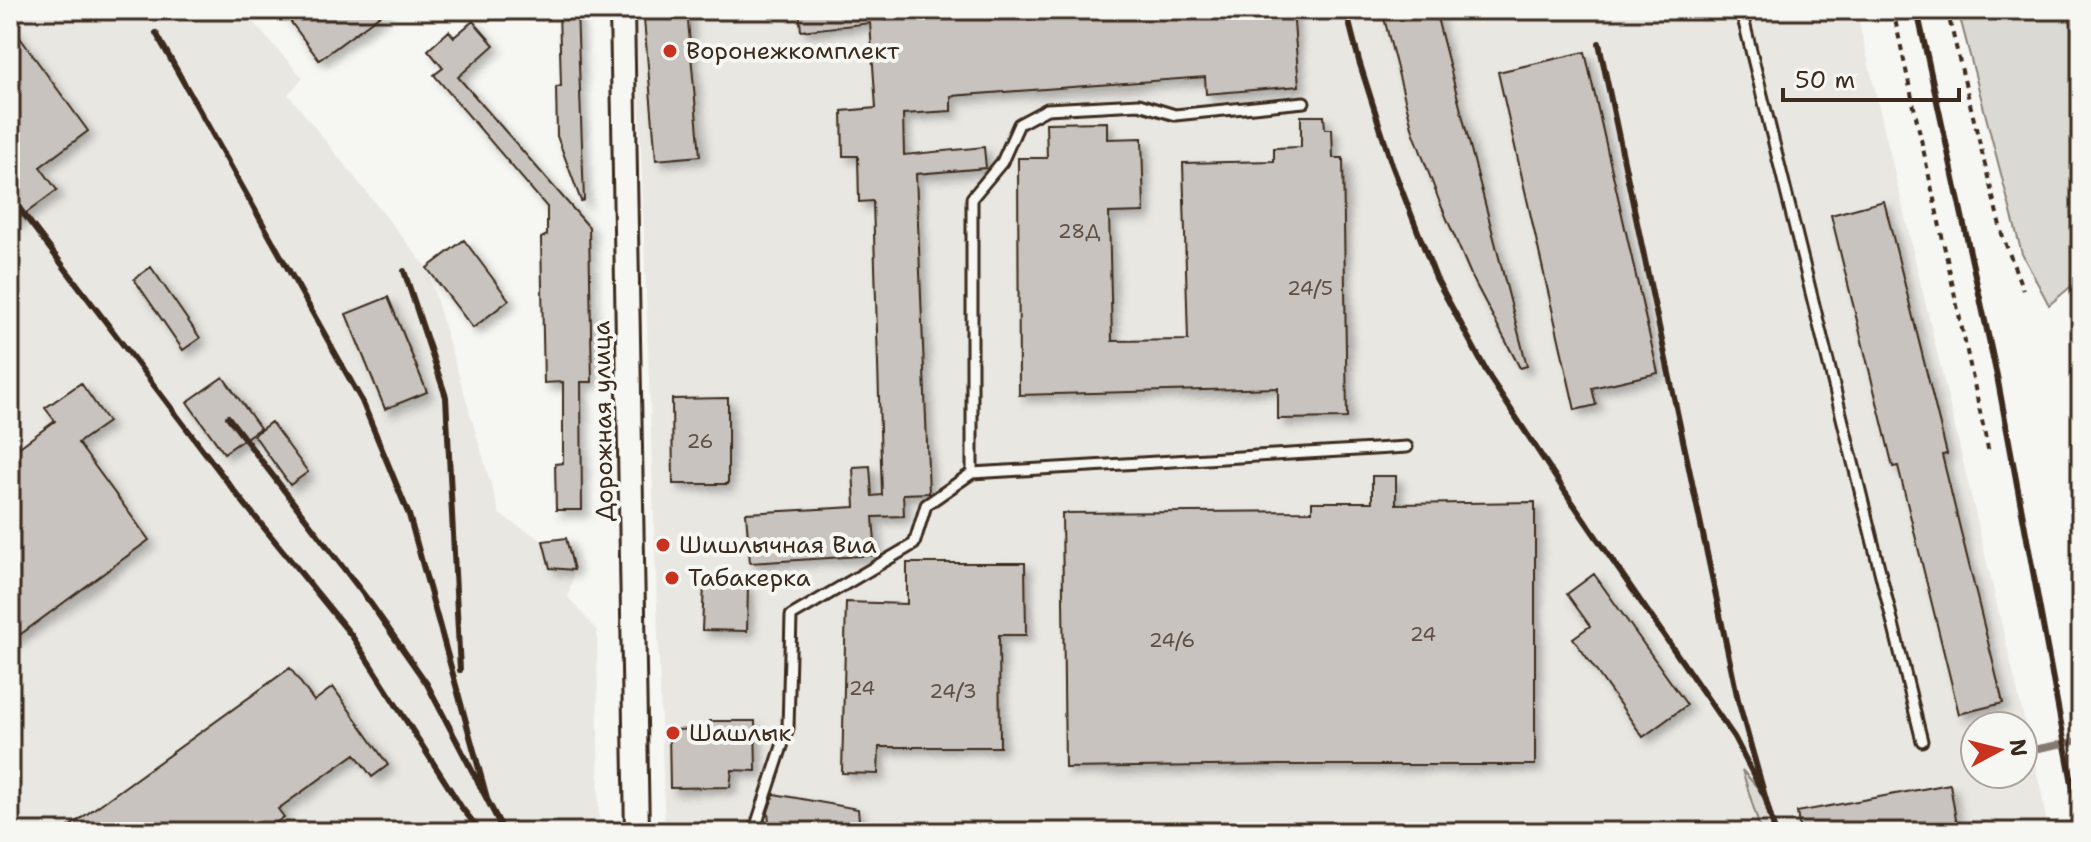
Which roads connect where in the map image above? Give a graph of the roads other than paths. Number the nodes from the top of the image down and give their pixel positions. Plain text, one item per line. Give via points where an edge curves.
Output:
1 (622, 10) edge
2 (1741, 10) edge
3 (1304, 102) dead end
4 (1407, 447) dead end
5 (972, 473) junction
6 (1922, 741) dead end
7 (637, 832) edge
8 (754, 832) edge

1 - 7 street, Дорожная улица
2 - 6 lane
3 - 5 lane via 1175,115 1139,104 1047,109 1019,124 1002,162 972,198
4 - 5 lane
5 - 8 lane via 926,505 914,544 791,616 788,728

